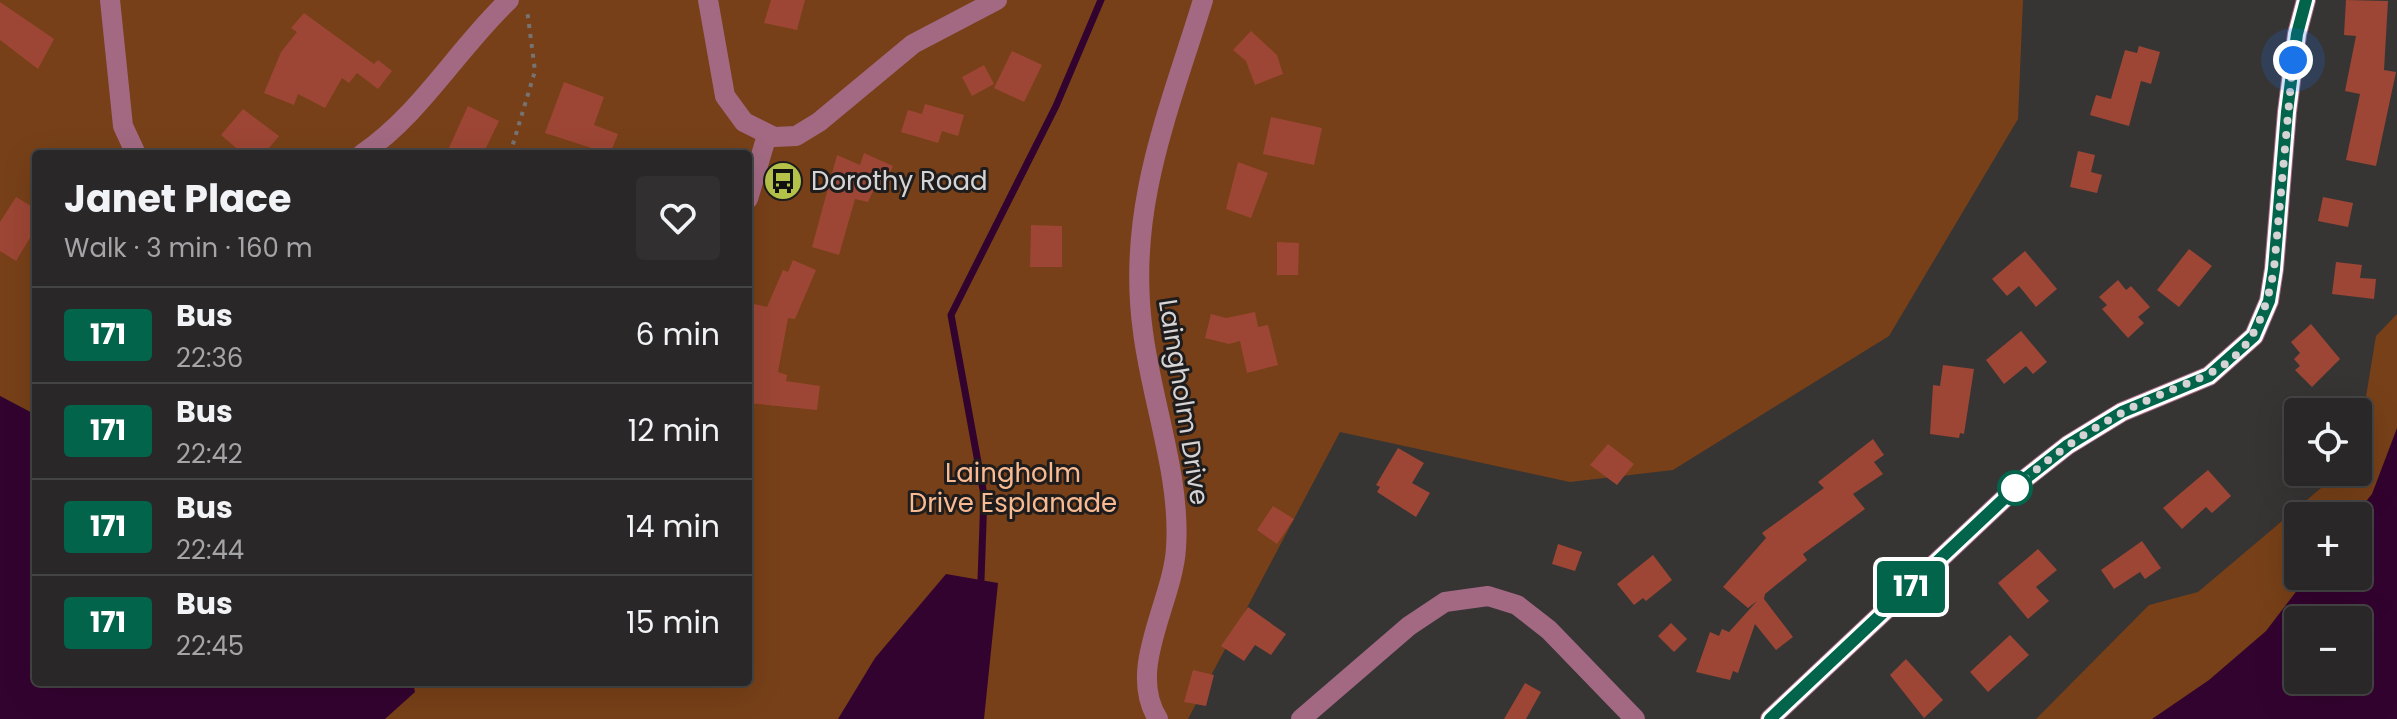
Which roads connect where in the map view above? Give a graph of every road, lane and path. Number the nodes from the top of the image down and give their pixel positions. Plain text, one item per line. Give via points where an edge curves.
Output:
1 (110, 0) edge
2 (509, 0) edge
3 (708, 0) edge
4 (997, 0) edge
5 (1203, 0) edge
6 (2306, 0) edge
7 (530, 26) dead end
8 (767, 135) junction
9 (134, 150) edge
10 (366, 150) edge
11 (511, 150) edge
12 (752, 186) edge
13 (1158, 719) edge
14 (1301, 719) edge
15 (1635, 719) edge
16 (1770, 719) edge

1 - 9 street via 123,126
2 - 10 street via 436,83
3 - 8 street via 725,96 744,122
4 - 8 street via 913,44 796,136
5 - 13 street, Laingholm Drive via 1153,152 1139,241 1142,330 1177,517 1170,591 1146,677 1150,707
6 - 16 street via 2287,112 2274,269 2269,301 2254,336 2209,376 2122,412 2026,478
7 - 11 path via 535,71
8 - 12 street
14 - 15 street via 1409,626 1445,602 1488,596 1517,605 1549,630

